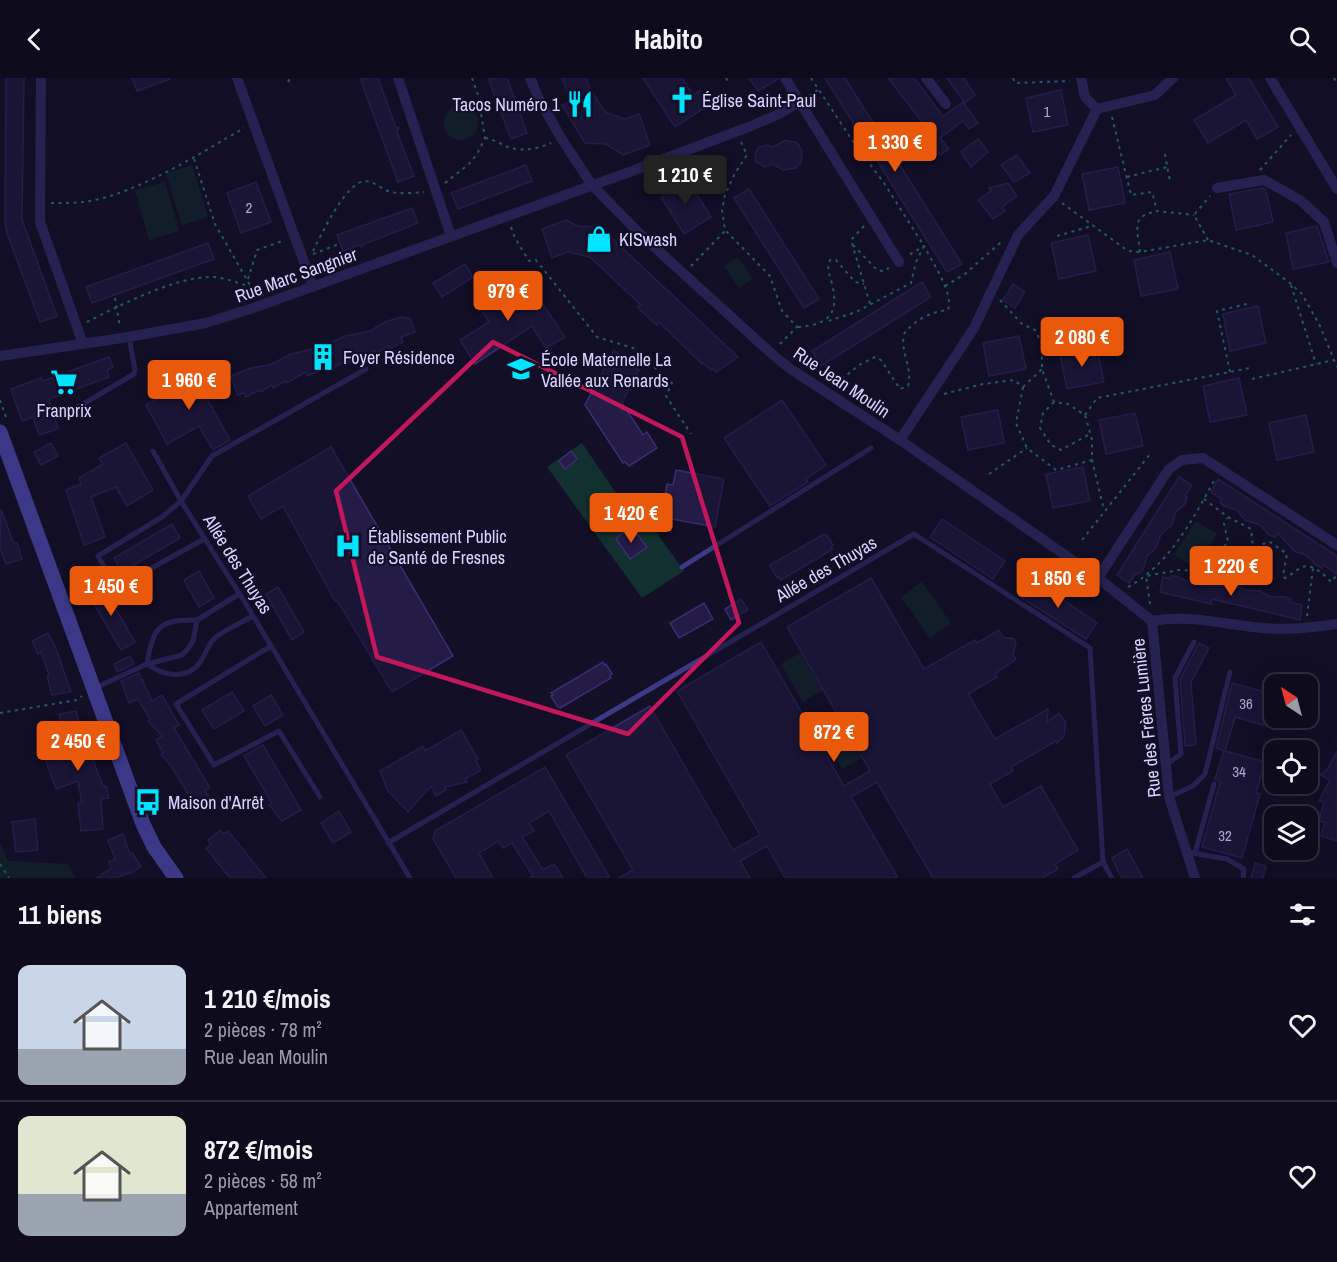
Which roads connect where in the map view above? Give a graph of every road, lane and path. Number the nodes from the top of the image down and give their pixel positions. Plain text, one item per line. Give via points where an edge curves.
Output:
1 (41, 78) edge
2 (237, 78) edge
3 (290, 78) edge
4 (398, 78) edge
5 (472, 78) edge
6 (530, 78) edge
7 (726, 78) edge
8 (785, 78) edge
9 (811, 78) edge
10 (926, 78) edge
11 (1013, 78) edge
12 (1173, 78) edge
13 (1270, 78) edge
14 (1334, 78) edge
15 (1082, 79) edge
16 (288, 82) dead end
17 (1337, 83) edge
18 (730, 84) dead end
19 (799, 102) junction
20 (946, 104) dead end
21 (1110, 106) junction
22 (1097, 109) junction
23 (253, 122) junction
24 (1299, 126) junction
25 (737, 131) junction
26 (485, 138) junction
27 (561, 138) junction
28 (1165, 154) dead end
29 (747, 155) junction
30 (753, 156) dead end
31 (193, 158) junction
32 (1167, 167) junction
33 (1127, 177) junction
34 (1263, 180) junction
35 (1170, 181) dead end
36 (592, 185) junction
37 (1217, 188) joint
38 (1337, 189) edge
39 (435, 190) junction
40 (1054, 196) junction
41 (39, 204) junction
42 (1157, 212) junction
43 (1194, 215) junction
44 (508, 216) junction
45 (871, 216) junction
46 (1093, 226) junction
47 (725, 230) junction
48 (1018, 234) junction
49 (451, 236) junction
50 (1057, 236) dead end
51 (295, 237) junction
52 (1208, 240) junction
53 (339, 244) dead end
54 (1140, 252) junction
55 (899, 262) dead end
56 (1337, 263) edge
57 (683, 274) junction
58 (248, 279) junction
59 (1290, 283) junction
60 (864, 284) junction
61 (313, 286) junction
62 (945, 286) dead end
63 (251, 287) junction
64 (992, 291) junction
65 (115, 298) dead end
66 (870, 304) junction
67 (1247, 304) dead end
68 (118, 305) junction
69 (259, 306) junction
70 (949, 309) dead end
71 (825, 322) junction
72 (78, 327) junction
73 (797, 327) junction
74 (125, 338) junction
75 (83, 344) junction
76 (771, 353) junction
77 (0, 356) edge
78 (1334, 360) junction
79 (1316, 364) junction
80 (1337, 367) edge
81 (1250, 368) dead end
82 (366, 369) dead end
83 (1042, 369) junction
84 (1230, 372) junction
85 (1252, 379) dead end
86 (1023, 387) junction
87 (828, 393) junction
88 (927, 399) junction
89 (1054, 402) junction
90 (1085, 415) junction
91 (63, 416) dead end
92 (0, 432) edge
93 (691, 434) dead end
94 (1090, 434) junction
95 (900, 440) junction
96 (872, 448) dead end
97 (1027, 448) junction
98 (153, 451) dead end
99 (1151, 453) dead end
100 (1092, 460) junction
101 (1221, 470) junction
102 (990, 474) dead end
103 (1204, 499) junction
104 (181, 501) junction
105 (1104, 510) junction
106 (1228, 517) junction
107 (204, 539) junction
108 (1082, 540) dead end
109 (1337, 545) edge
110 (682, 567) dead end
111 (1313, 568) junction
112 (1337, 575) edge
113 (1146, 576) junction
114 (1098, 578) junction
115 (1118, 593) junction
116 (239, 594) junction
117 (253, 616) junction
118 (197, 620) junction
119 (1152, 621) junction
120 (1337, 624) edge
121 (1305, 629) junction
122 (1194, 642) dead end
123 (271, 646) junction
124 (147, 664) junction
125 (1230, 672) dead end
126 (94, 689) junction
127 (0, 713) edge
128 (1166, 765) junction
129 (1214, 784) dead end
130 (320, 797) dead end
131 (1169, 797) junction
132 (388, 843) junction
133 (1191, 853) junction
134 (1102, 862) junction
135 (0, 864) edge
136 (9, 878) edge
137 (176, 878) edge
138 (410, 878) edge
139 (1074, 878) edge
140 (1112, 878) edge
141 (1195, 878) edge
142 (1243, 878) edge

1 - 41 street
2 - 23 street
3 - 16 path
4 - 39 street
5 - 26 path
6 - 27 street, Rue Jean Moulin
7 - 18 path
8 - 19 street
9 - 66 path via 924,246 911,283
10 - 20 street
11 - 15 path via 1015,83
12 - 21 street via 1155,95
13 - 24 street
14 - 17 path
15 - 22 street via 1085,97
19 - 25 street, Rue Marc Sangnier
19 - 45 street
21 - 22 street
21 - 33 path
22 - 40 street
23 - 31 path
23 - 51 street
24 - 34 path via 1259,169
24 - 38 street
25 - 29 path
25 - 36 street, Rue Marc Sangnier
26 - 27 path via 521,149
26 - 39 path via 469,164
27 - 36 street, Rue Jean Moulin
28 - 32 path
29 - 30 path
29 - 47 path via 725,195
31 - 41 path via 105,197
31 - 58 path via 215,224
32 - 33 path
32 - 35 path
33 - 42 path via 1131,195 1152,192
34 - 37 street
34 - 56 street via 1300,200 1324,222
36 - 44 street, Rue Marc Sangnier
36 - 57 street, Rue Jean Moulin
37 - 43 path
39 - 49 street
39 - 53 path via 399,193 363,181 339,205 311,255
40 - 46 path
40 - 48 street
41 - 72 street via 40,222
42 - 43 path
42 - 54 path via 1139,219
43 - 52 path
44 - 49 street, Rue Marc Sangnier
44 - 93 path via 515,238 530,261 536,260 597,337 633,348 672,383 666,396
45 - 55 street
45 - 60 path via 851,240
46 - 50 path
46 - 54 path via 1128,251
47 - 57 path
47 - 73 path via 770,276 782,311
48 - 62 path via 1002,241 966,274
48 - 64 street
49 - 61 street, Rue Marc Sangnier
51 - 58 path via 257,250
51 - 61 street
52 - 54 path
52 - 59 path via 1252,255
57 - 76 street, Rue Jean Moulin
58 - 63 path
59 - 78 path via 1302,294
59 - 79 path
60 - 66 path
60 - 71 path via 855,282 836,260 830,260 833,300
61 - 69 street, Rue Marc Sangnier
63 - 68 path via 202,278
63 - 69 path
64 - 83 path via 1022,324 1035,330 1042,344
64 - 88 street via 974,328
65 - 68 path
66 - 71 path
67 - 84 path via 1217,310
68 - 72 path
68 - 74 path
69 - 74 street, Rue Marc Sangnier via 206,323
70 - 87 path via 932,314 904,334 910,378 906,388 897,386 875,357 848,373
71 - 73 path
72 - 75 street
73 - 76 path
74 - 75 street, Rue Marc Sangnier
74 - 91 lane via 134,374
75 - 77 street, Rue Marc Sangnier
76 - 87 street, Rue Jean Moulin
78 - 79 path
78 - 80 path
79 - 85 path
81 - 84 path
82 - 104 lane via 212,456
83 - 86 path
83 - 89 path
84 - 90 path via 1097,399
86 - 88 path via 1014,380
86 - 97 path via 1016,423
87 - 95 street, Rue Jean Moulin
88 - 95 street
89 - 90 path via 1068,404
89 - 94 path via 1043,412 1040,428 1052,446 1061,450
90 - 94 path
92 - 126 main road
94 - 100 path
95 - 114 street, Rue Jean Moulin
96 - 110 lane
97 - 100 path via 1056,470
97 - 102 path
98 - 104 lane, Allée des Thuyas
99 - 105 path
100 - 105 path
101 - 103 path
101 - 109 street
101 - 114 street via 1203,458 1182,460 1169,469
103 - 106 path
103 - 113 path via 1168,555
104 - 107 lane, Allée des Thuyas
104 - 107 lane via 98,556 115,585
105 - 108 path
106 - 111 path via 1251,530 1254,556 1263,544 1270,542 1287,554 1285,578 1304,566
106 - 113 path via 1224,524 1228,541 1208,571 1179,570
107 - 116 lane, Allée des Thuyas
111 - 112 path via 1331,582
111 - 121 path
113 - 115 path
113 - 119 path
114 - 115 street, Rue des Frères Lumière
115 - 119 street, Rue des Frères Lumière
116 - 117 lane, Allée des Thuyas
116 - 118 lane
117 - 123 lane, Allée des Thuyas
117 - 124 lane via 208,645 197,667 189,672 170,675
118 - 124 lane via 192,640 182,655
118 - 124 lane via 164,623 156,630
119 - 121 street via 1172,618
119 - 128 street, Rue des Frères Lumière
120 - 121 street
122 - 128 lane via 1175,678 1181,754
123 - 130 lane via 176,704 214,765 279,731
123 - 132 lane, Allée des Thuyas
124 - 126 lane
125 - 131 lane via 1205,774 1193,786
126 - 127 path via 77,700
126 - 137 main road via 143,824
128 - 131 street, Rue des Frères Lumière
129 - 133 lane
131 - 133 street, Rue des Frères Lumière
132 - 134 lane, Allée des Thuyas via 914,534 1090,648
132 - 138 lane, Allée des Thuyas
133 - 141 street, Rue des Frères Lumière
133 - 142 lane via 1227,859 1244,869
134 - 139 lane
134 - 140 lane, Allée des Thuyas
135 - 136 path

